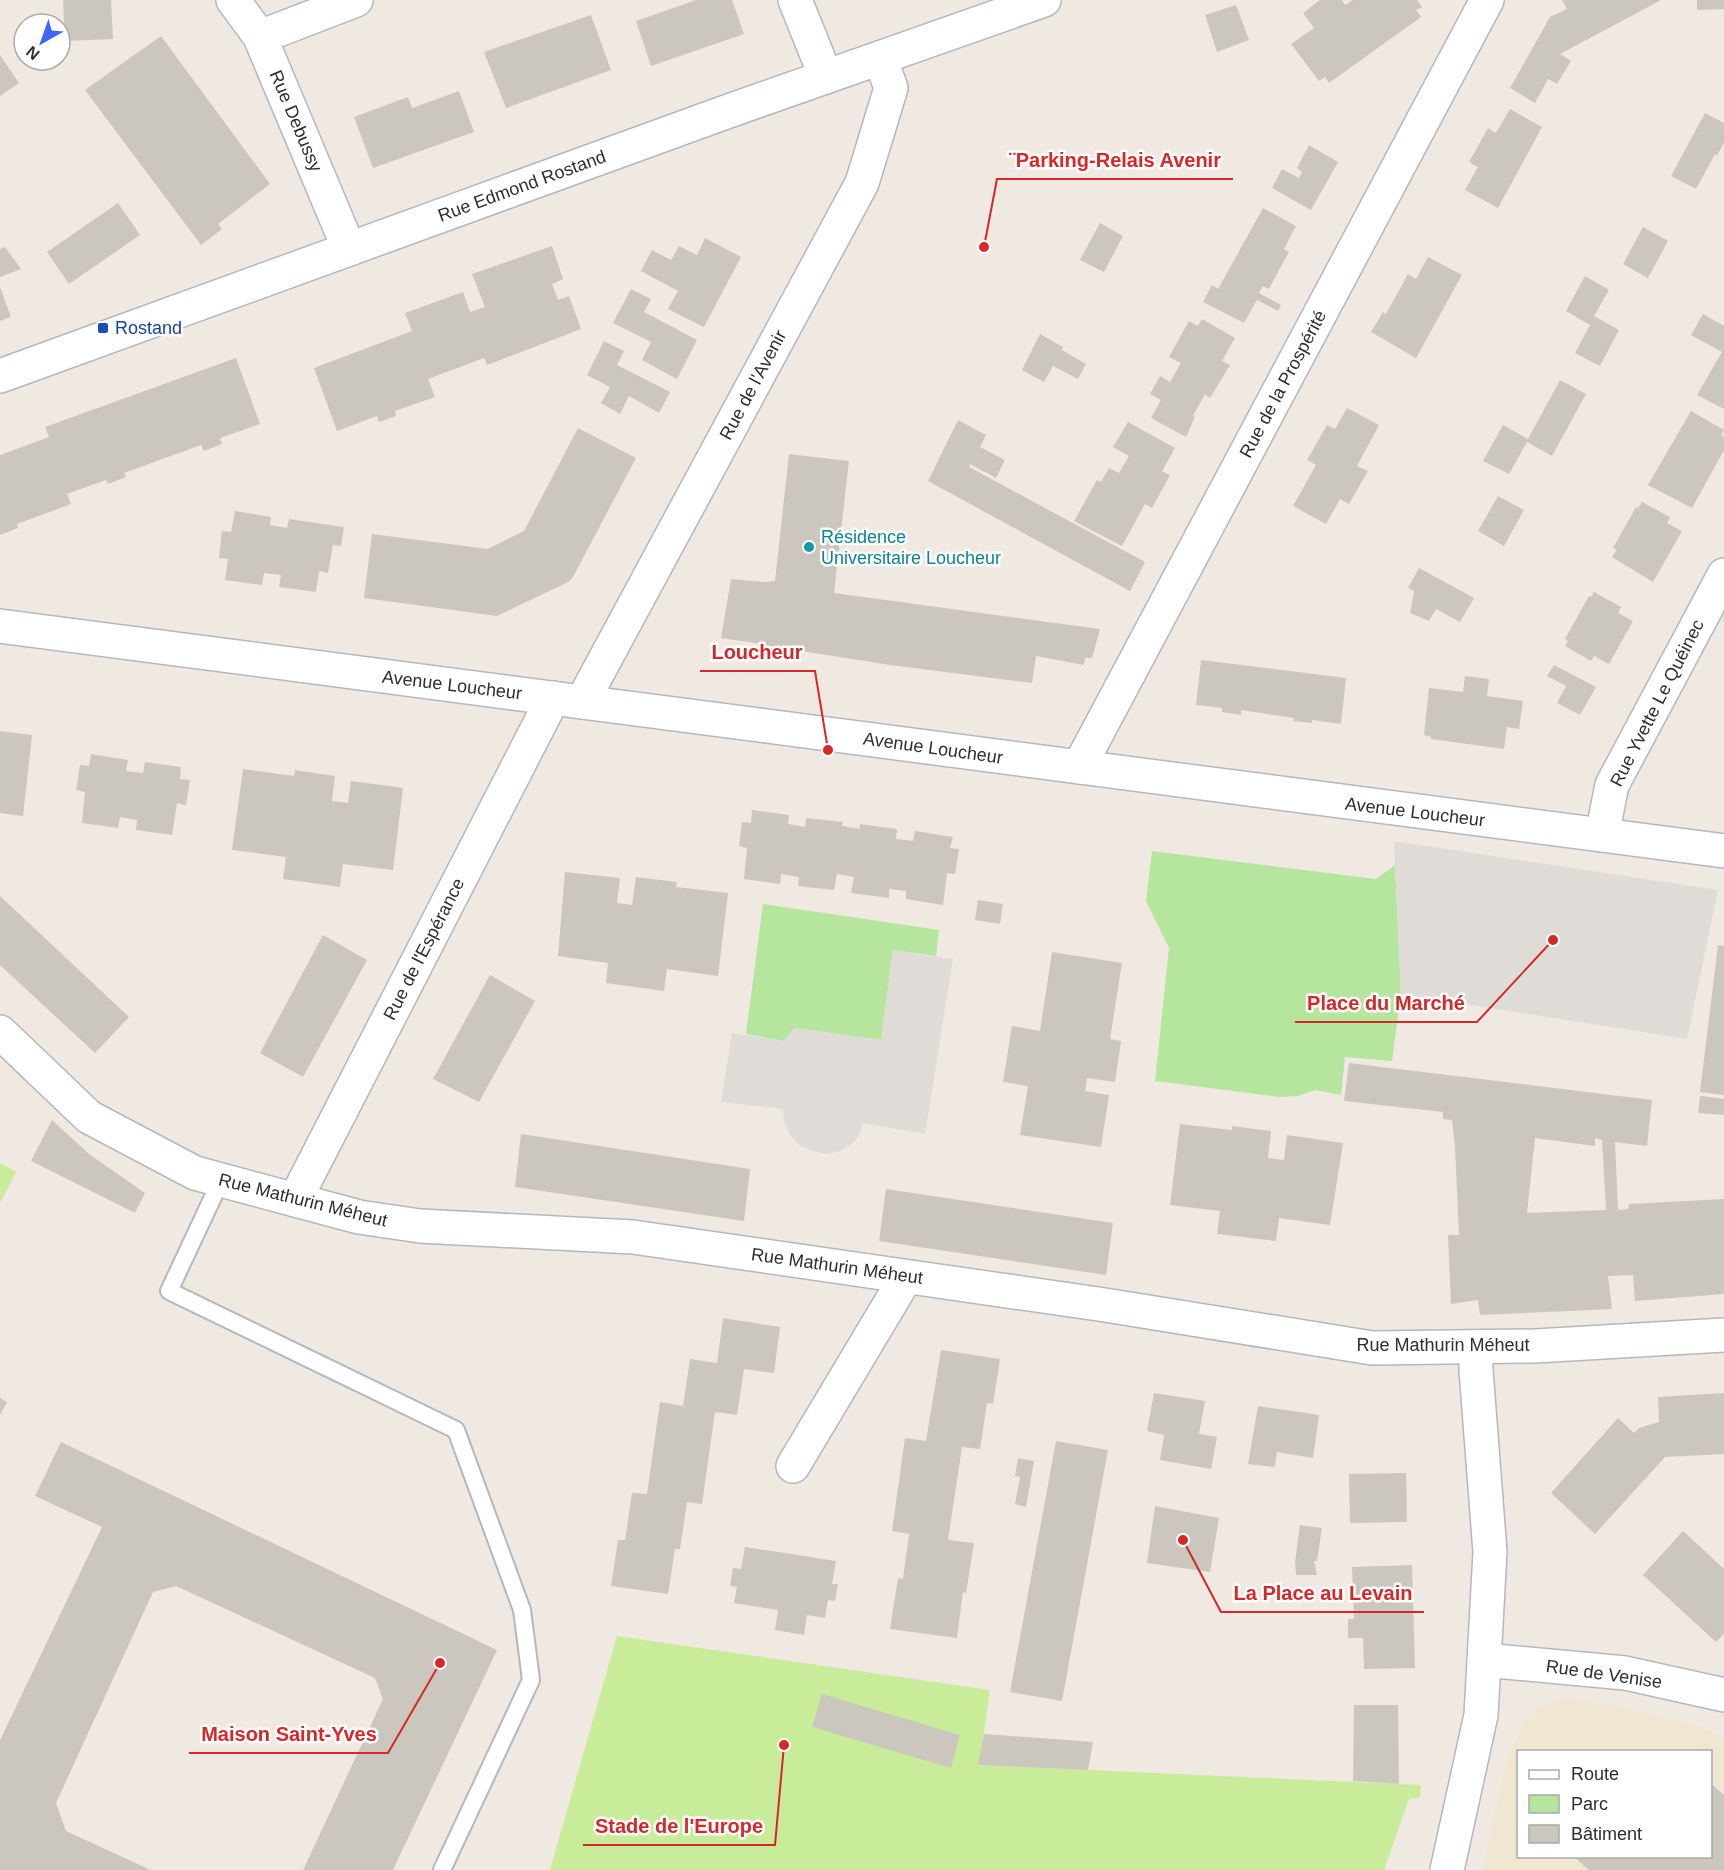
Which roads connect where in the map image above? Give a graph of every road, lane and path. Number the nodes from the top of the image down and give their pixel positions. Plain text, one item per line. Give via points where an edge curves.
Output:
1 (232, 0) edge
2 (356, 0) edge
3 (795, 0) edge
4 (1044, 0) edge
5 (1487, 0) edge
6 (260, 37) junction
7 (880, 58) junction
8 (826, 77) junction
9 (349, 249) junction
10 (0, 376) edge
11 (1724, 575) edge
12 (0, 626) edge
13 (567, 700) junction
14 (1079, 767) junction
15 (1602, 835) junction
16 (1724, 851) edge
17 (0, 1032) edge
18 (221, 1180) junction
19 (295, 1200) junction
20 (906, 1276) junction
21 (1724, 1335) edge
22 (1476, 1347) junction
23 (793, 1466) dead end
24 (1484, 1660) junction
25 (1724, 1695) edge
26 (442, 1870) edge
27 (1447, 1870) edge

1 - 6 street, Rue Debussy
2 - 6 street
3 - 8 street
4 - 7 street, Rue Edmond Rostand
5 - 14 street, Rue de la Prospérité
6 - 9 street, Rue Debussy
7 - 8 street, Rue Edmond Rostand
7 - 13 street, Rue de l'Avenir via 891,88 862,183
8 - 9 street, Rue Edmond Rostand
9 - 10 street, Rue Edmond Rostand
11 - 15 street, Rue Yvette Le Quéinec via 1612,785
12 - 13 street, Avenue Loucheur
13 - 14 street, Avenue Loucheur
13 - 19 street, Rue de l'Espérance
14 - 15 street, Avenue Loucheur
15 - 16 street, Avenue Loucheur
17 - 18 street, Rue Mathurin Méheut via 90,1117 195,1173
18 - 19 street, Rue Mathurin Méheut
18 - 26 lane via 169,1291 456,1430 522,1610 531,1680
19 - 20 street, Rue Mathurin Méheut via 359,1217 411,1225 633,1237
20 - 22 street, Rue Mathurin Méheut via 1372,1348
20 - 23 street
21 - 22 street, Rue Mathurin Méheut
22 - 24 street via 1490,1552
24 - 25 street, Rue de Venise via 1625,1673
24 - 27 street via 1480,1715

